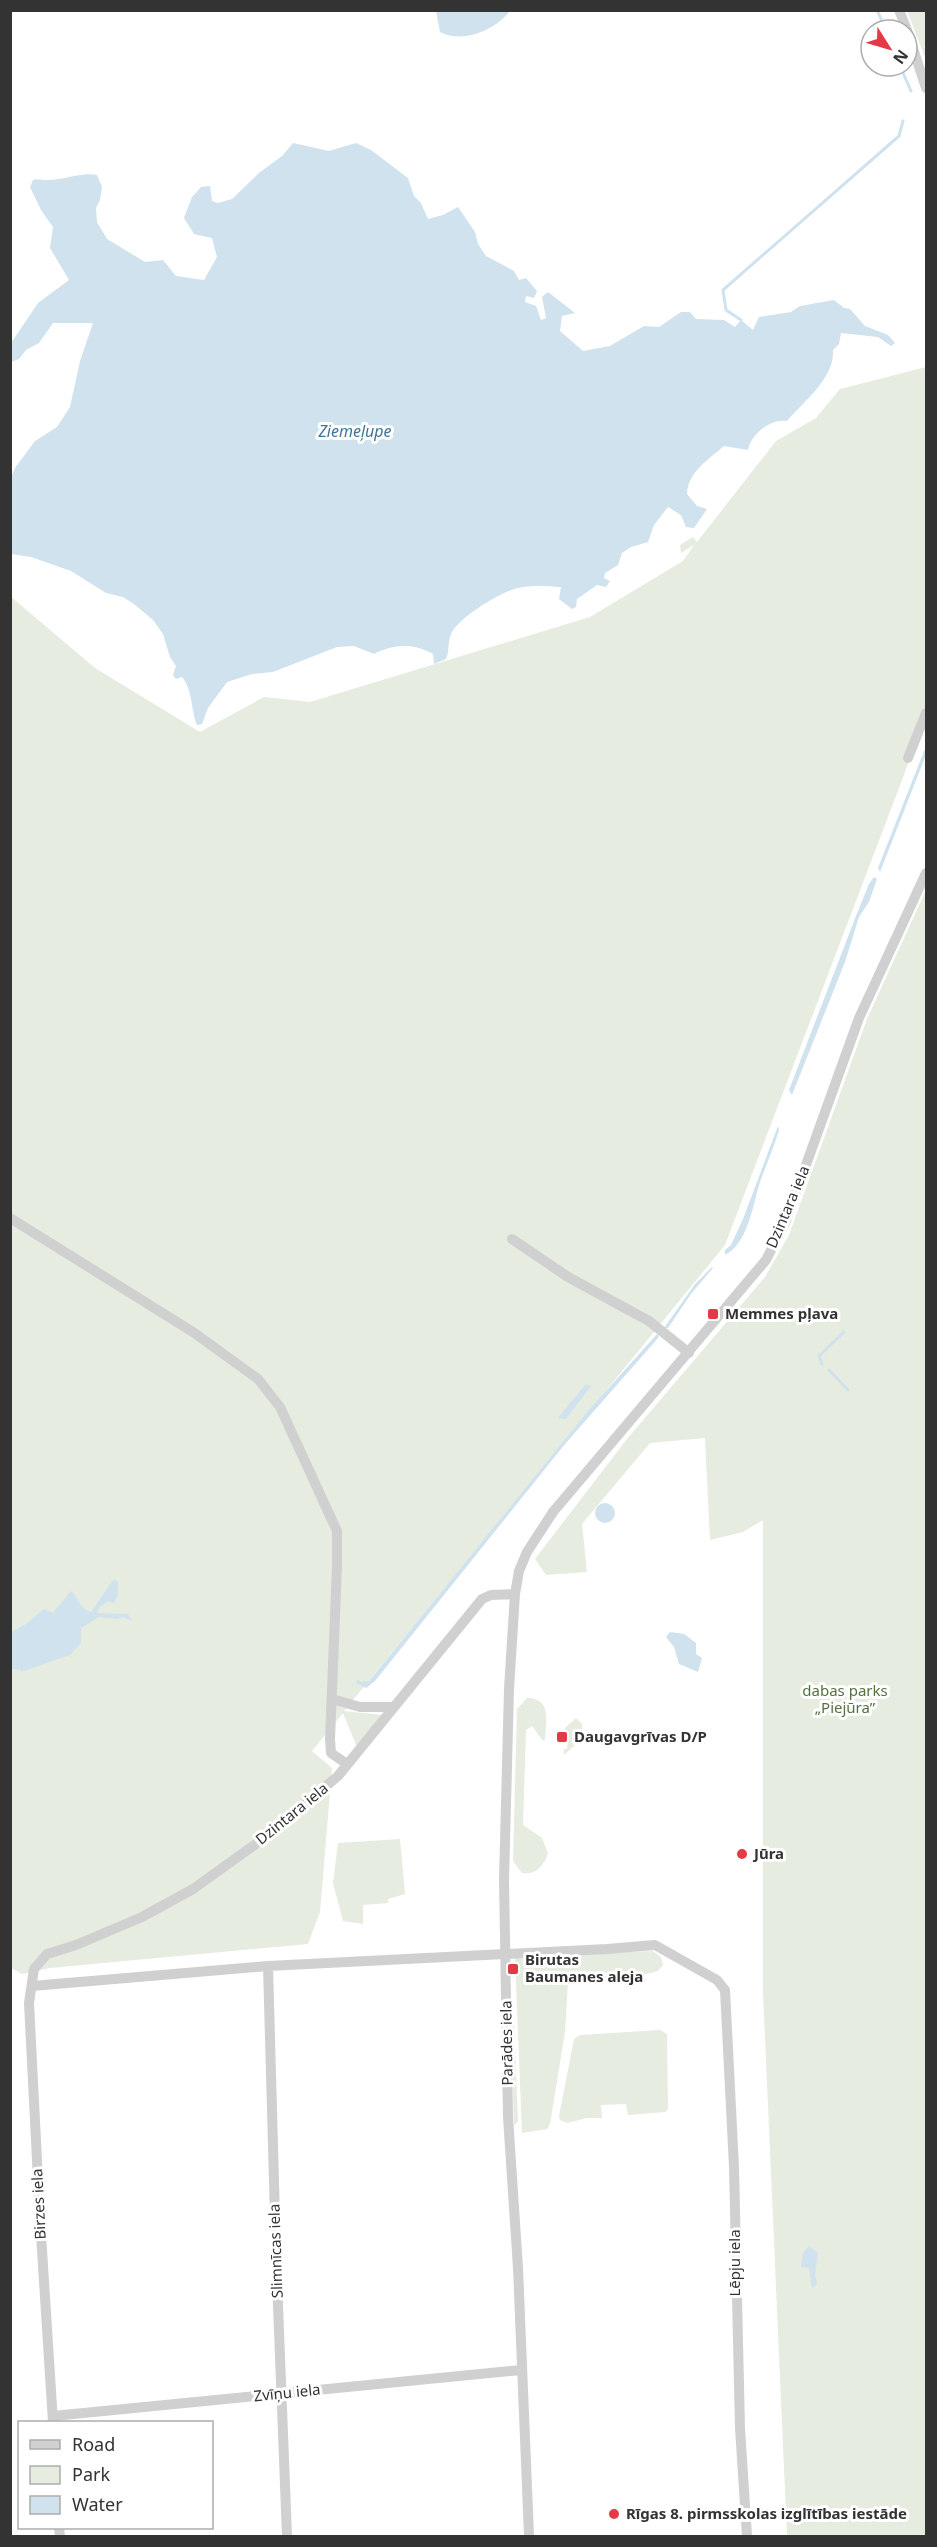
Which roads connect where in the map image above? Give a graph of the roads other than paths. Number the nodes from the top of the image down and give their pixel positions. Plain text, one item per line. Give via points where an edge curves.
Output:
1 (919, 64) edge
2 (927, 87) edge
3 (927, 713) edge
4 (908, 758) dead end
5 (927, 873) edge
6 (10, 1218) edge
7 (512, 1239) dead end
8 (689, 1353) junction
9 (527, 1552) joint
10 (515, 1594) junction
11 (332, 1699) junction
12 (392, 1707) junction
13 (347, 1764) junction
14 (505, 1953) junction
15 (268, 1966) junction
16 (32, 1986) junction
17 (521, 2370) junction
18 (281, 2393) junction
19 (53, 2419) edge
20 (287, 2536) edge
21 (529, 2536) edge
22 (747, 2536) edge

1 - 2 street
3 - 4 street
5 - 8 street, Dzintara iela via 859,1018 784,1223 766,1260
6 - 11 street via 193,1332 258,1378 280,1407 337,1531
7 - 8 street via 568,1277 649,1321
8 - 9 street, Dzintara iela via 553,1512
9 - 10 street, Parādes iela
10 - 12 street, Dzintara iela via 482,1599
10 - 14 street, Parādes iela via 507,1746
11 - 12 street via 360,1707
11 - 13 street via 331,1753
12 - 13 street, Dzintara iela
13 - 16 street, Dzintara iela via 309,1803 193,1889 142,1917 47,1954 34,1970
14 - 15 street
14 - 17 street, Parādes iela via 508,2117 519,2272
14 - 22 street, Lēpju iela via 650,1945 717,1980 724,1990
15 - 16 street
15 - 18 street, Slimnīcas iela
16 - 19 street, Birzes iela via 29,2003
17 - 18 street, Zvīņu iela
17 - 21 street, Parādes iela
18 - 19 street, Zvīņu iela
18 - 20 street, Slimnīcas iela

